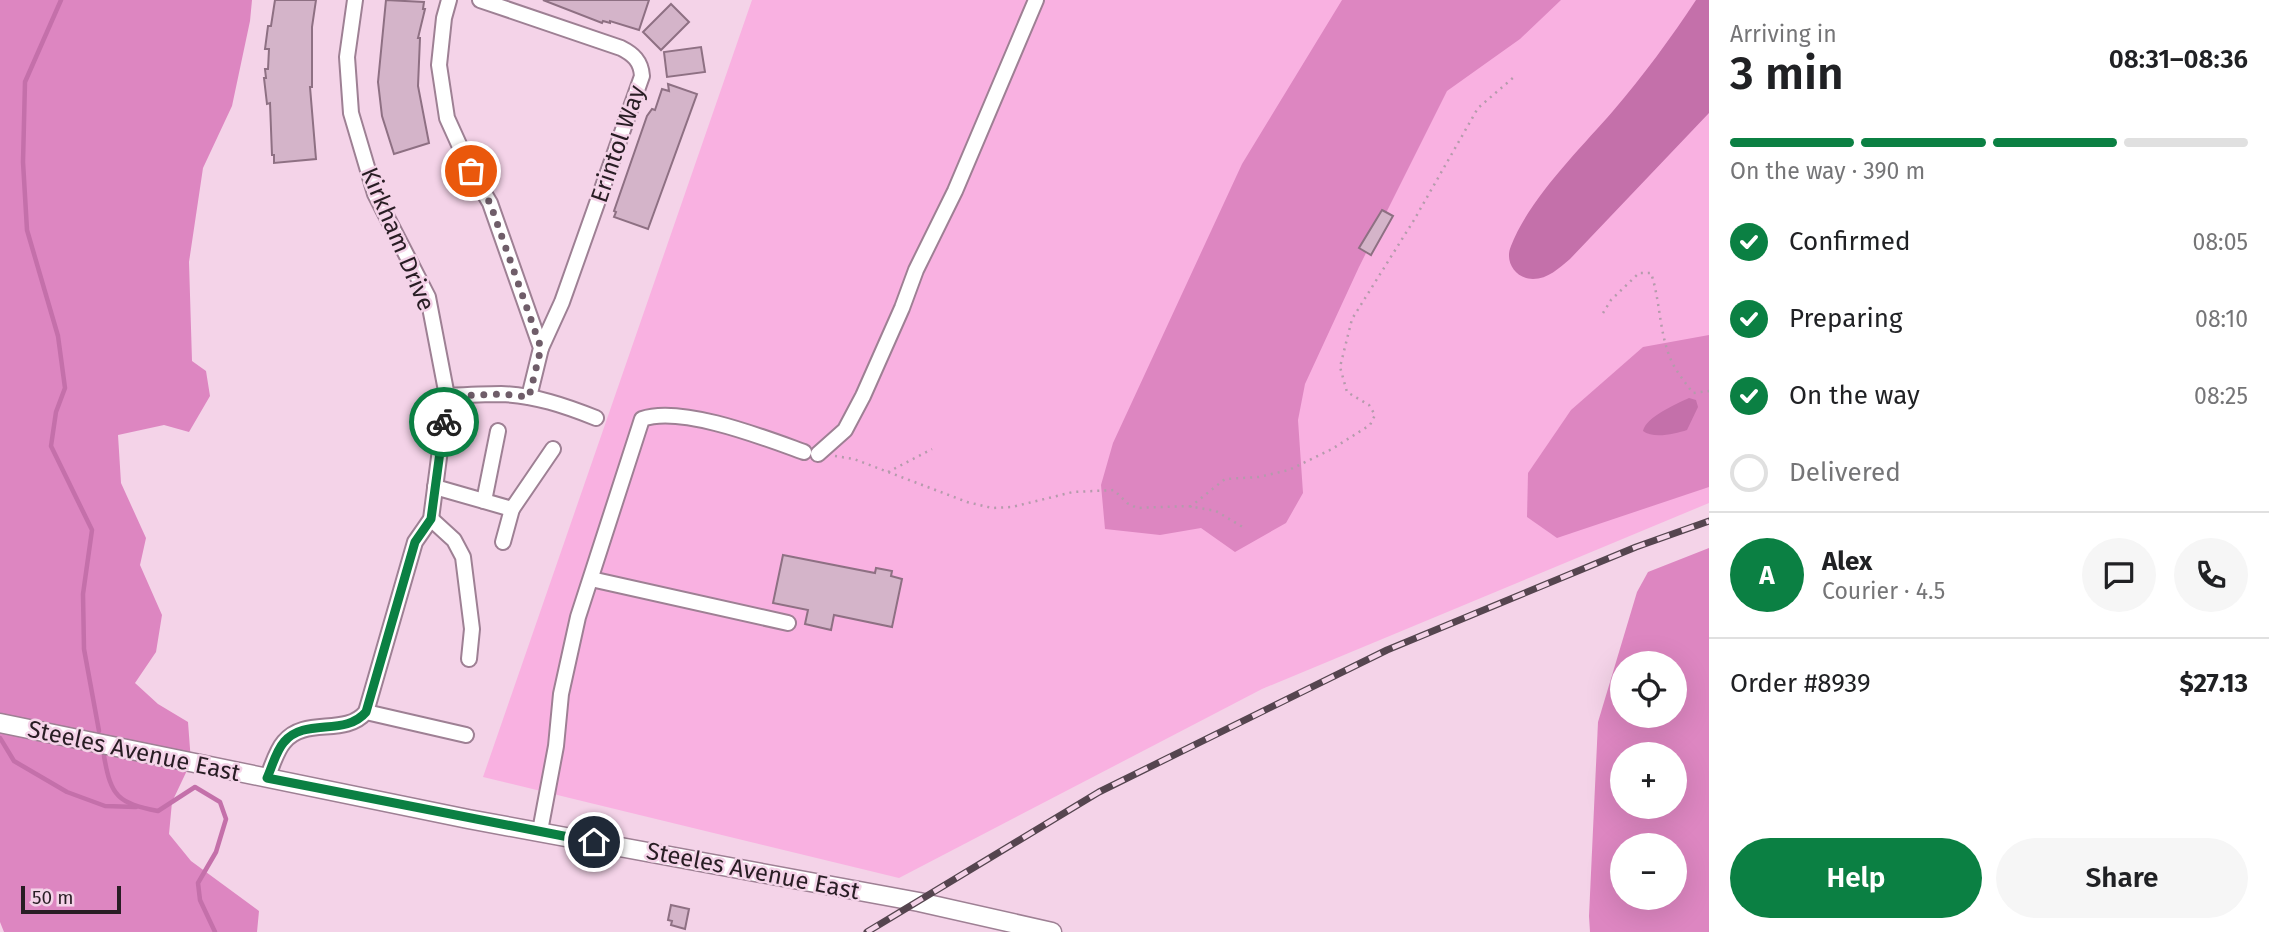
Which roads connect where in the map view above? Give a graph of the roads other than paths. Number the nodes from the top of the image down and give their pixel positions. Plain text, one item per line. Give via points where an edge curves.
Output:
1 (355, 0) edge
2 (449, 0) edge
3 (480, 0) edge
4 (1036, 0) edge
5 (541, 348) junction
6 (447, 396) junction
7 (529, 397) junction
8 (596, 418) dead end
9 (498, 431) dead end
10 (553, 449) dead end
11 (435, 487) junction
12 (484, 501) junction
13 (512, 509) junction
14 (431, 519) junction
15 (503, 542) dead end
16 (591, 579) junction
17 (788, 623) dead end
18 (469, 659) dead end
19 (366, 712) junction
20 (0, 723) edge
21 (466, 735) dead end
22 (267, 778) junction
23 (540, 831) junction
24 (1052, 932) edge

1 - 6 street, Kirkham Drive via 347,57 351,113 374,194 428,297
2 - 5 street via 439,65 447,118 490,203
3 - 5 street, Erintol Way via 621,48 641,66 642,76 599,200
4 - 16 street via 955,191 845,430 811,453 703,421 656,414 642,419
5 - 7 street
6 - 7 street
6 - 11 street, Kirkham Drive
7 - 8 street
9 - 12 street
10 - 13 street
11 - 12 street
11 - 14 street, Kirkham Drive
12 - 13 street
13 - 15 street
14 - 18 street via 454,540 463,557 472,629
14 - 19 street via 415,542
16 - 17 street
16 - 23 street via 561,694
19 - 21 street
19 - 22 street via 345,725 294,734 284,743
20 - 22 main road, Steeles Avenue East
22 - 23 main road, Steeles Avenue East
23 - 24 main road, Steeles Avenue East via 919,902

